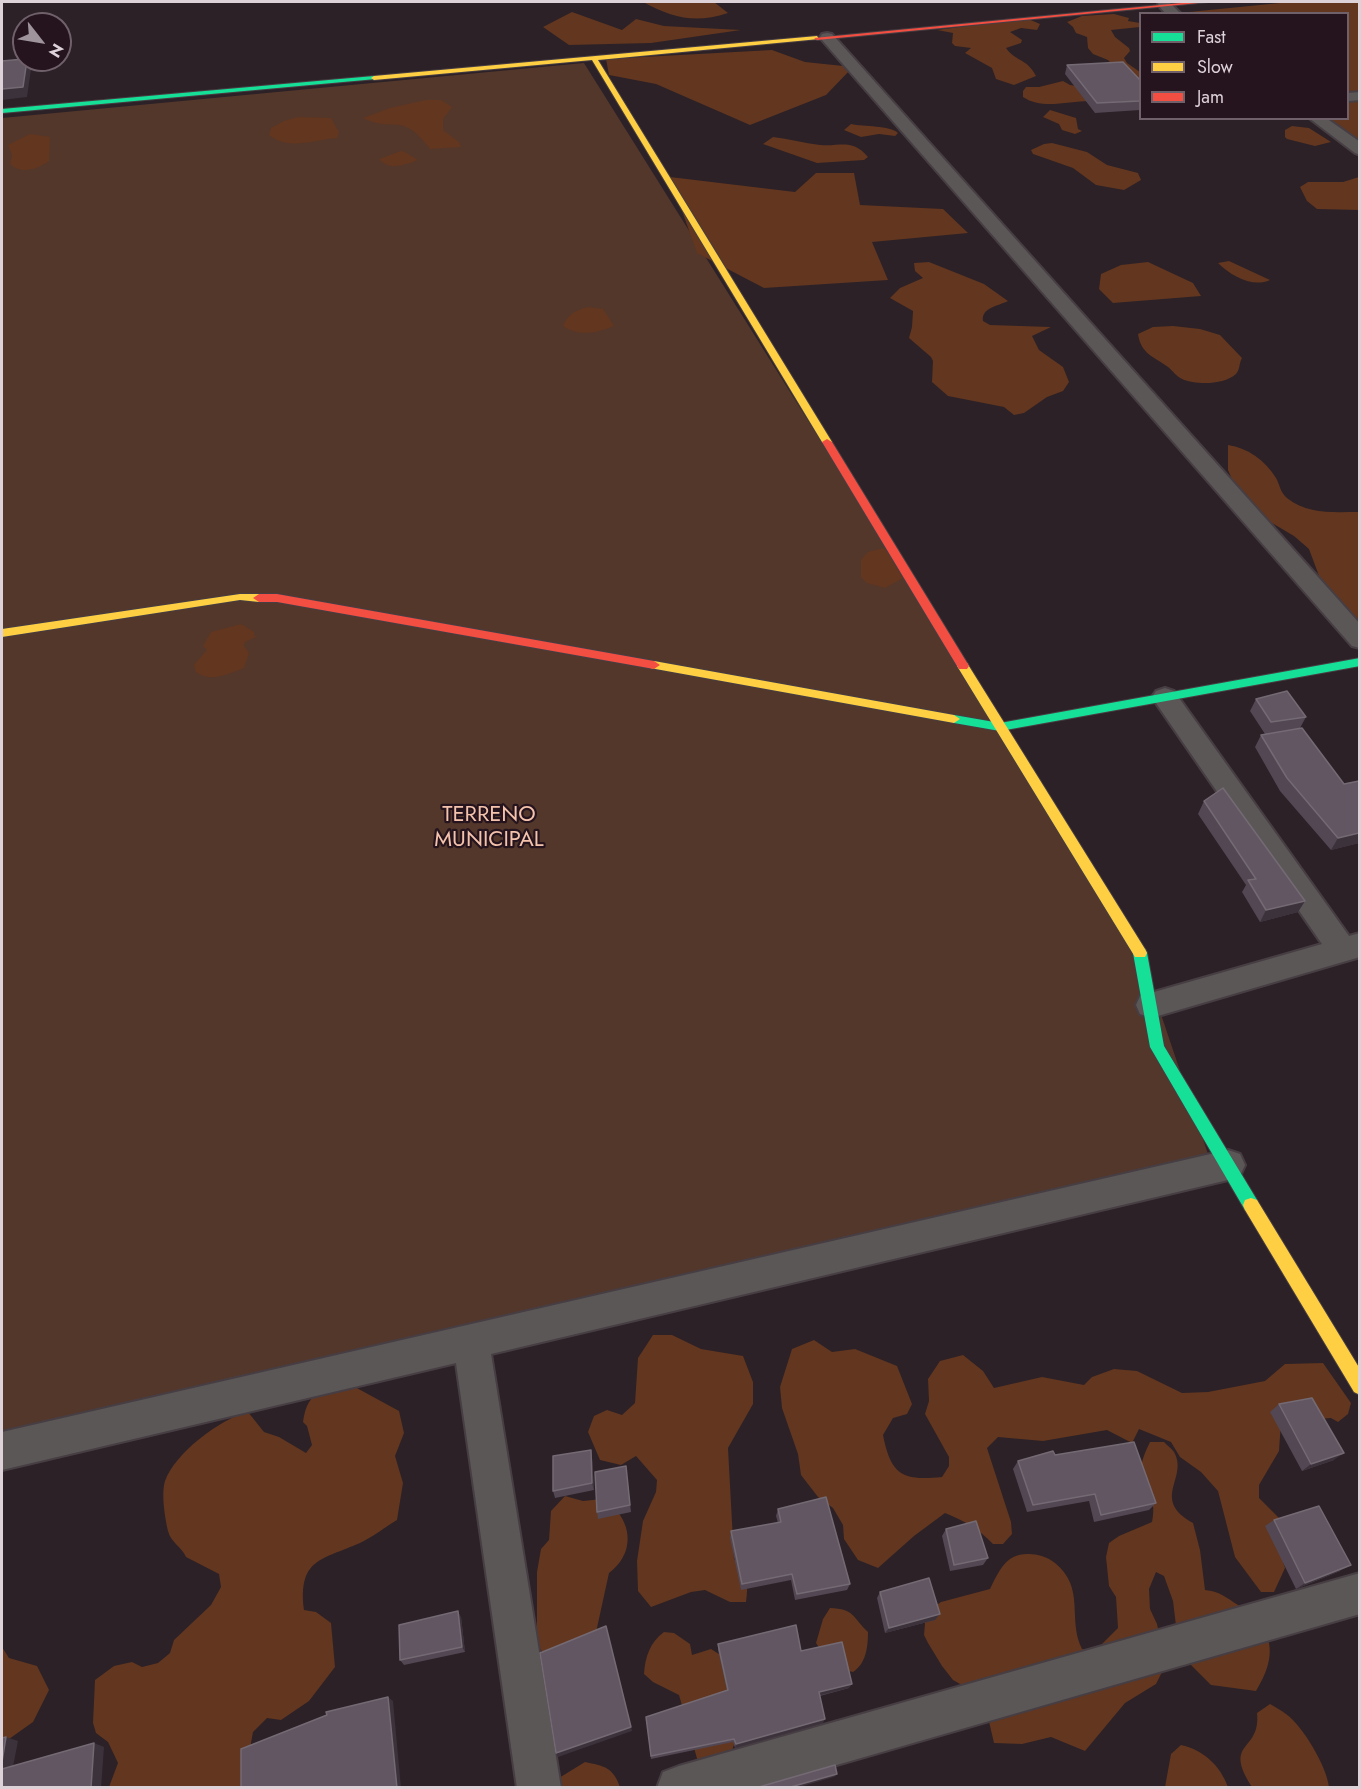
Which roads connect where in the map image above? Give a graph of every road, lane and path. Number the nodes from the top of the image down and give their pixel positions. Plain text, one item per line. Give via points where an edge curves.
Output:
1 (1206, 2) edge
2 (1169, 9) edge
3 (827, 37) junction
4 (594, 58) junction
5 (2, 111) edge
6 (1319, 120) edge
7 (1359, 150) edge
8 (2, 633) edge
9 (1359, 640) edge
10 (1359, 662) edge
11 (1165, 697) junction
12 (1000, 727) junction
13 (1351, 947) edge
14 (1151, 1005) junction
15 (1228, 1165) junction
16 (471, 1341) junction
17 (1359, 1386) edge
18 (2, 1451) edge
19 (1359, 1593) edge
20 (540, 1788) edge
21 (679, 1788) edge

1 - 2 street
2 - 3 street
3 - 4 street
3 - 9 street
4 - 5 street
4 - 12 street
6 - 7 street
8 - 12 street via 240,597 277,598
10 - 11 street
11 - 12 street
11 - 13 street
12 - 14 street via 1140,949
13 - 14 street
14 - 15 street via 1157,1047
15 - 16 street
15 - 17 street
16 - 18 street
16 - 20 street
19 - 21 street

